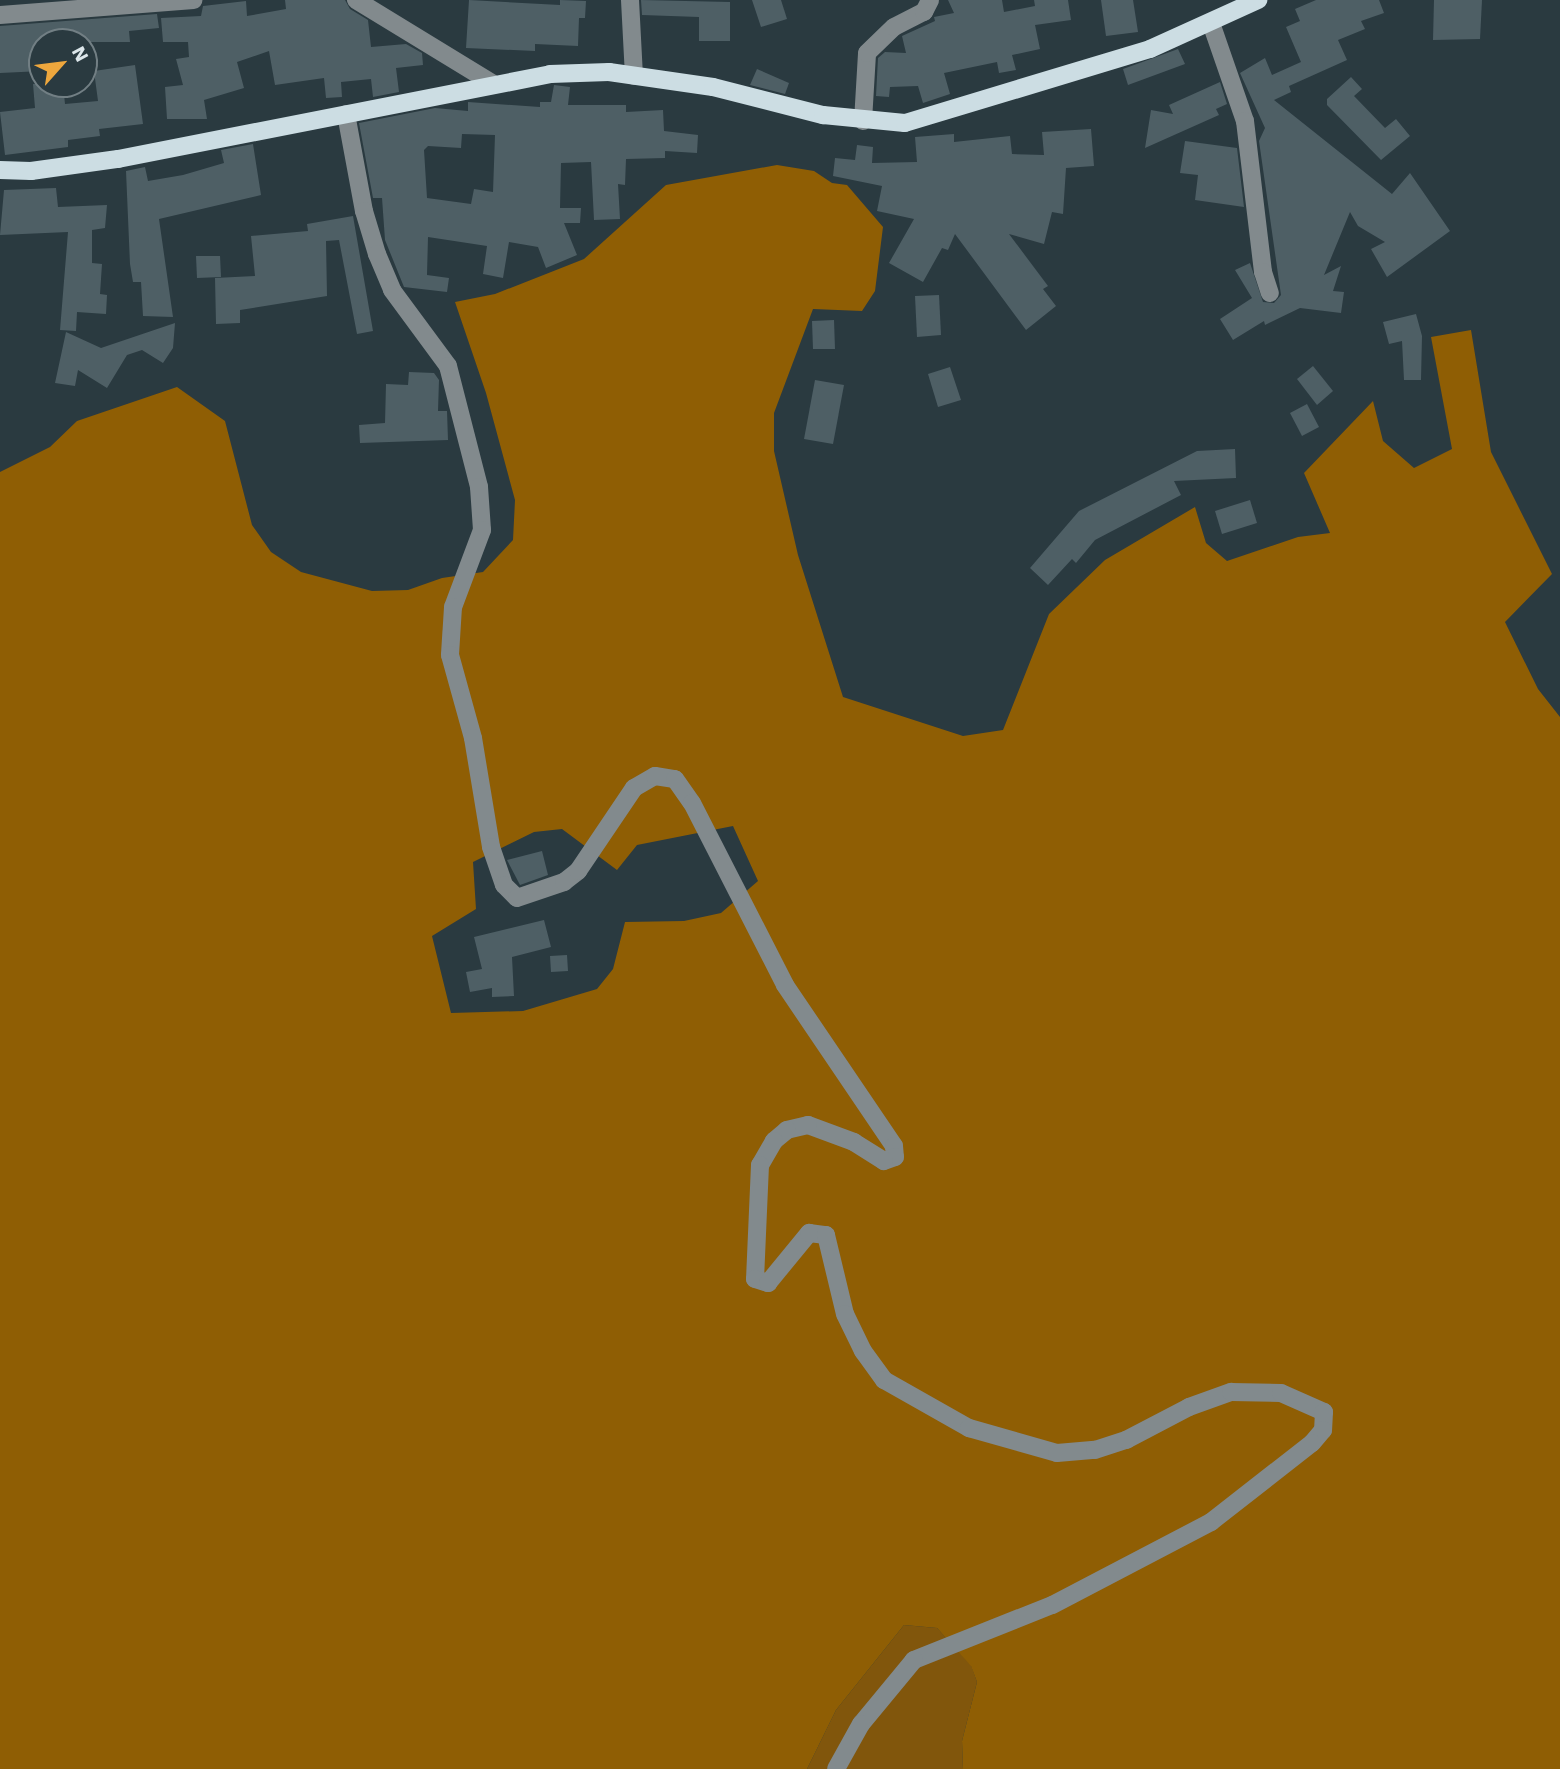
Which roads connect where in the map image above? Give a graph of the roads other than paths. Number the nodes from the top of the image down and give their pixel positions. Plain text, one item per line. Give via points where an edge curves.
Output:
1 (193, 0) edge
2 (357, 0) edge
3 (630, 0) edge
4 (930, 0) edge
5 (1258, 0) edge
6 (0, 15) edge
7 (1211, 23) junction
8 (634, 76) junction
9 (492, 83) junction
10 (346, 114) junction
11 (863, 121) junction
12 (0, 170) edge
13 (1269, 293) dead end
14 (836, 1769) edge

1 - 6 street
2 - 9 street
3 - 8 street
4 - 11 street via 925,12 894,27 867,53
5 - 7 main road
7 - 11 main road via 1150,48 923,119 885,124
7 - 13 street via 1245,121
8 - 9 main road via 550,74
8 - 11 main road via 713,87 776,105
9 - 10 main road
10 - 12 main road via 77,166
10 - 14 street via 363,211 377,254 392,290 448,366 479,488 482,530 453,607 450,656 473,738 491,847 504,885 517,898 564,882 578,872 634,789 655,776 675,779 692,803 785,985 894,1146 895,1157 884,1161 854,1142 808,1125 787,1130 774,1141 760,1165 755,1279 768,1283 809,1233 826,1235 845,1314 872,1368 884,1380 969,1427 1057,1453 1096,1450 1126,1440 1189,1407 1231,1392 1281,1393 1324,1412 1323,1430 1312,1443 1211,1522 1052,1605 914,1660 861,1724

